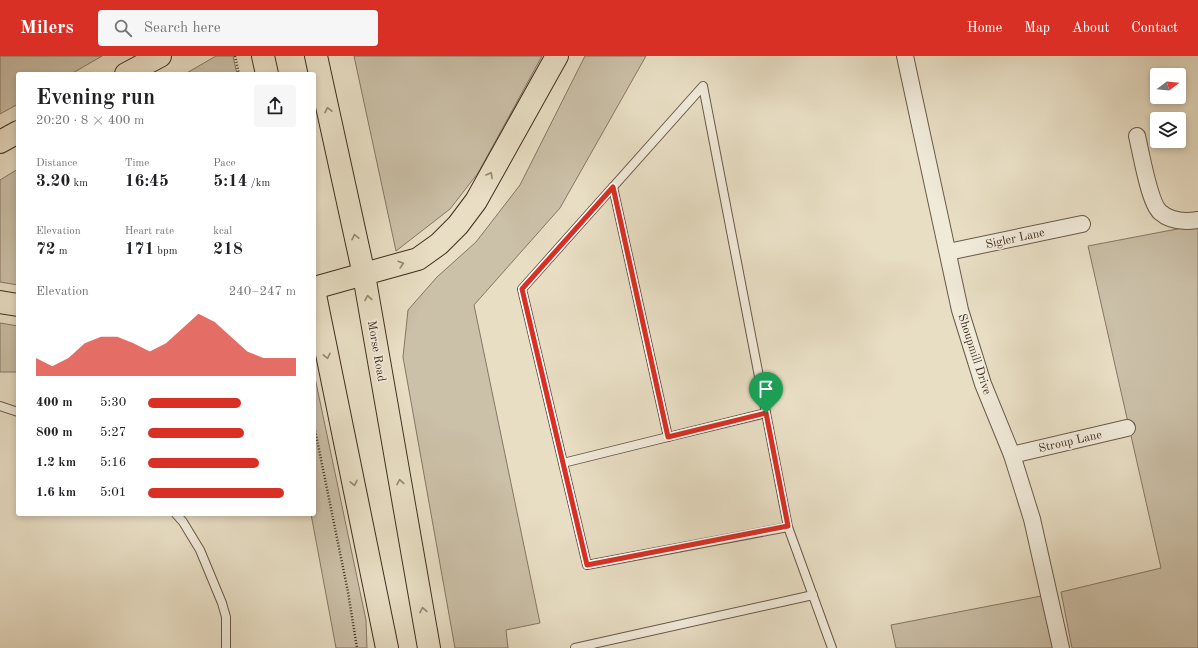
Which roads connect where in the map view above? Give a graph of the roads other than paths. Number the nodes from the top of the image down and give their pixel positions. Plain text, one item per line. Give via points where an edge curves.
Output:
1 (160, 56) edge
2 (263, 56) edge
3 (316, 56) edge
4 (557, 56) edge
5 (905, 56) edge
6 (130, 72) edge
7 (267, 72) edge
8 (16, 133) edge
9 (1137, 136) dead end
10 (0, 142) edge
11 (613, 187) junction
12 (1198, 220) edge
13 (1082, 224) dead end
14 (948, 252) junction
15 (364, 276) junction
16 (316, 288) edge
17 (316, 299) edge
18 (0, 302) edge
19 (16, 305) edge
20 (0, 406) edge
21 (16, 411) edge
22 (766, 413) junction
23 (1128, 428) dead end
24 (668, 437) junction
25 (1012, 455) junction
26 (563, 463) junction
27 (178, 516) edge
28 (788, 526) junction
29 (813, 595) junction
30 (226, 648) edge
31 (388, 648) edge
32 (429, 648) edge
33 (575, 648) edge
34 (832, 648) edge
35 (1061, 648) edge

1 - 6 main road
2 - 7 main road
15 -> 3 main road, Morse Road
15 -> 4 main road via 418,259 439,244 458,225 476,201
5 - 14 street, Shoupmill Drive
8 - 10 main road
9 - 12 street via 1152,197 1160,212 1174,220
11 - 22 lane via 703,86
11 - 24 lane
11 - 26 lane via 522,289
13 - 14 street, Sigler Lane
14 - 25 street, Shoupmill Drive via 960,310 981,377
15 - 16 main road
32 -> 15 main road, Morse Road
17 -> 31 main road
18 - 19 main road
20 - 21 lane
22 - 24 lane
22 - 28 lane
23 - 25 street, Stroup Lane
24 - 26 lane
25 - 35 street, Shoupmill Drive via 1032,519
26 - 28 lane via 587,565
27 - 30 lane via 200,550 222,603 226,617
28 - 29 lane
29 - 33 lane
29 - 34 lane

